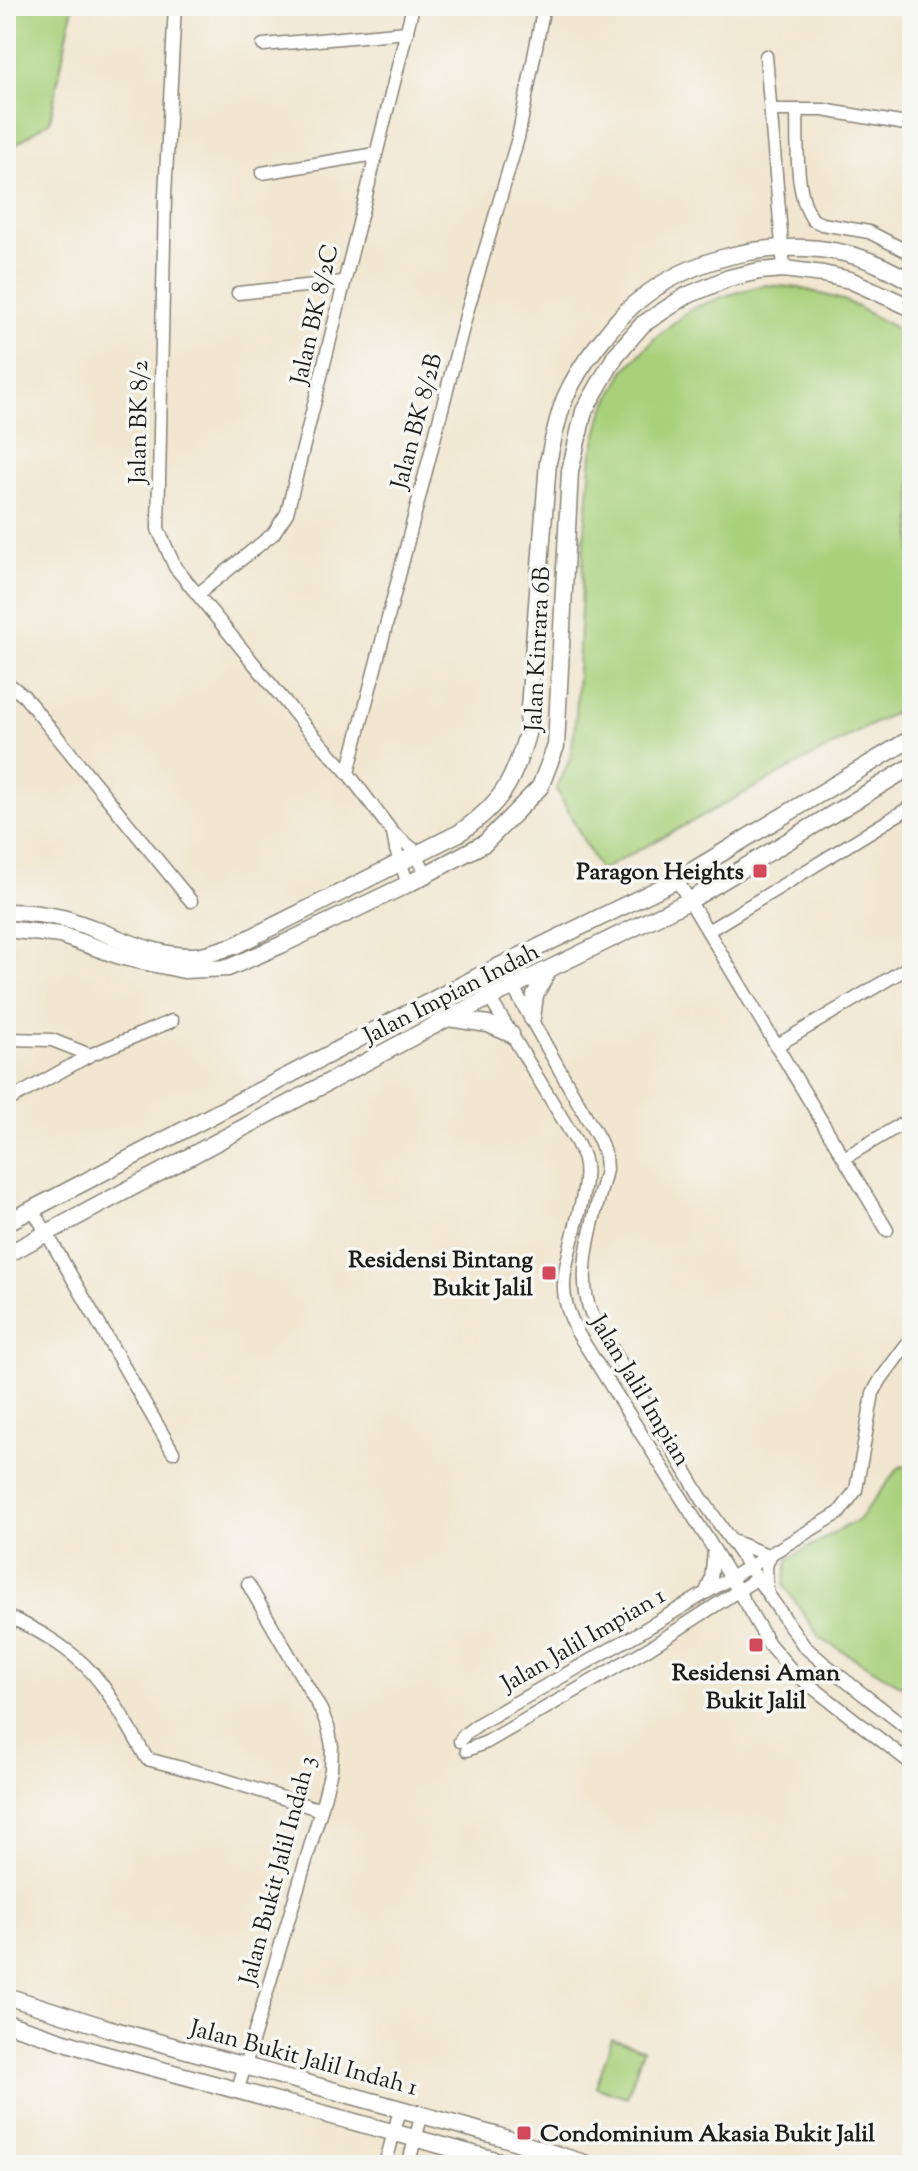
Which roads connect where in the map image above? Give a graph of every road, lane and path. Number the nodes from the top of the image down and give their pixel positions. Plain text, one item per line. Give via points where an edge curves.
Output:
1 (175, 6) edge
2 (413, 6) edge
3 (544, 6) edge
4 (407, 32) junction
5 (263, 45) dead end
6 (766, 56) dead end
7 (772, 110) junction
8 (797, 111) junction
9 (912, 125) edge
10 (375, 154) junction
11 (262, 173) dead end
12 (783, 248) junction
13 (912, 254) edge
14 (784, 269) junction
15 (343, 282) junction
16 (912, 282) edge
17 (238, 293) dead end
18 (912, 308) edge
19 (198, 594) junction
20 (6, 682) edge
21 (912, 738) edge
22 (912, 766) edge
23 (348, 773) junction
24 (912, 806) edge
25 (409, 859) junction
26 (427, 875) junction
27 (677, 880) junction
28 (408, 884) junction
29 (191, 901) dead end
30 (689, 901) junction
31 (6, 912) edge
32 (6, 929) edge
33 (708, 931) junction
34 (912, 965) edge
35 (501, 966) junction
36 (547, 972) junction
37 (477, 977) junction
38 (514, 987) junction
39 (489, 999) junction
40 (448, 1018) junction
41 (532, 1018) junction
42 (172, 1021) dead end
43 (511, 1034) junction
44 (6, 1039) edge
45 (776, 1046) junction
46 (90, 1055) junction
47 (6, 1102) edge
48 (912, 1118) edge
49 (844, 1158) junction
50 (32, 1208) junction
51 (6, 1223) edge
52 (887, 1230) dead end
53 (47, 1231) junction
54 (6, 1255) edge
55 (912, 1337) edge
56 (173, 1452) dead end
57 (731, 1540) junction
58 (715, 1551) junction
59 (770, 1556) junction
60 (750, 1566) junction
61 (730, 1577) junction
62 (758, 1578) junction
63 (248, 1584) dead end
64 (767, 1590) junction
65 (738, 1591) junction
66 (706, 1592) junction
67 (717, 1605) junction
68 (750, 1612) junction
69 (6, 1616) edge
70 (485, 1721) junction
71 (912, 1732) edge
72 (495, 1737) junction
73 (912, 1764) edge
74 (321, 1810) junction
75 (6, 1996) edge
76 (6, 2023) edge
77 (107, 2028) junction
78 (99, 2053) junction
79 (245, 2065) junction
80 (238, 2089) junction
81 (400, 2110) junction
82 (422, 2114) junction
83 (394, 2133) junction
84 (415, 2138) junction
85 (385, 2165) edge
86 (408, 2165) edge
87 (514, 2165) edge
88 (590, 2165) edge

1 - 19 street, Jalan BK 8/2 via 158,529 175,567
2 - 4 street, Jalan BK 8/2C
3 - 23 street, Jalan BK 8/2B via 518,138 467,312
4 - 5 street
4 - 10 street, Jalan BK 8/2C
6 - 7 street
7 - 8 street
7 - 12 street
8 - 9 street via 823,110
8 - 13 street via 800,185 813,220 869,232
10 - 11 street
10 - 15 street, Jalan BK 8/2C
12 - 14 street
12 - 16 street, Jalan Kinrara 6B via 840,252 877,263
12 - 25 street, Jalan Kinrara 6B via 749,252 670,279 638,301 588,358 566,396 548,462 527,734 518,766 501,796 479,819
14 - 18 street, Jalan Kinrara 6B via 850,280
14 - 26 street, Jalan Kinrara 6B via 729,278 686,296 643,324 616,355 584,411 570,471 556,746 540,787 485,843
15 - 17 street
15 - 19 street, Jalan BK 8/2C via 287,513 273,534
19 - 23 street, Jalan BK 8/2
20 - 29 street via 24,696
21 - 27 street, Jalan Impian Indah
22 - 30 street, Jalan Impian Indah
23 - 25 street via 393,833 396,850
24 - 33 street
25 - 26 street
25 - 28 street
25 - 31 street, Jalan Kinrara 6B via 236,945 197,956 130,944 63,918
26 - 28 street, Jalan Kinrara 6B
27 - 30 street
27 - 35 street, Jalan Impian Indah
28 - 32 street, Jalan Kinrara 6B via 228,968 184,970 123,957 60,935
30 - 33 street
30 - 36 street, Jalan Impian Indah
33 - 45 street
34 - 45 street
35 - 37 street, Jalan Impian Indah
35 - 38 street, Jalan Jalil Impian
36 - 38 street, Jalan Impian Indah
36 - 41 street via 535,995
37 - 39 street, Jalan Jalil Impian
37 - 50 street, Jalan Impian Indah
38 - 39 street, Jalan Impian Indah
38 - 41 street, Jalan Jalil Impian
39 - 40 street, Jalan Impian Indah
39 - 43 street, Jalan Jalil Impian
40 - 43 street via 488,1024
40 - 53 street, Jalan Impian Indah
41 - 57 street, Jalan Jalil Impian via 605,1156 585,1264 585,1297 591,1313
42 - 46 street
43 - 58 street, Jalan Jalil Impian via 585,1162 564,1284 567,1308
44 - 46 street via 52,1040
45 - 49 street
46 - 47 street
48 - 49 street
49 - 52 street
50 - 51 street, Jalan Impian Indah
50 - 53 street
53 - 54 street, Jalan Impian Indah
53 - 56 street
55 - 59 street, Jalan Jalil Impian 1 via 873,1393 856,1490 839,1513
57 - 59 street
57 - 60 street, Jalan Jalil Impian
58 - 61 street, Jalan Jalil Impian
58 - 66 street
59 - 60 street, Jalan Jalil Impian 1
59 - 64 street
60 - 61 street, Jalan Jalil Impian 1
60 - 62 street, Jalan Jalil Impian
61 - 65 street, Jalan Jalil Impian
61 - 66 street, Jalan Jalil Impian 1
62 - 64 street, Jalan Jalil Impian
62 - 65 street, Jalan Jalil Impian 1
63 - 74 street, Jalan Bukit Jalil Indah 3 via 328,1727 331,1770
64 - 71 street, Jalan Jalil Impian via 804,1646
65 - 67 street, Jalan Jalil Impian 1
65 - 68 street, Jalan Jalil Impian
66 - 70 street, Jalan Jalil Impian 1
67 - 68 street
67 - 72 street, Jalan Jalil Impian 1
68 - 73 street, Jalan Jalil Impian via 794,1673
69 - 74 street via 71,1654 100,1682 147,1759
70 - 72 street
70 - 72 street, Jalan Jalil Impian 1 via 465,1734 463,1746
74 - 79 street, Jalan Bukit Jalil Indah 3
75 - 77 street, Jalan Bukit Jalil Indah 1
76 - 78 street, Jalan Bukit Jalil Indah 1
77 - 78 street
77 - 79 street, Jalan Bukit Jalil Indah 1
78 - 80 street, Jalan Bukit Jalil Indah 1
79 - 80 street, Jalan Bukit Jalil Indah 3
79 - 81 street, Jalan Bukit Jalil Indah 1
80 - 83 street, Jalan Bukit Jalil Indah 1
81 - 82 street, Jalan Bukit Jalil Indah 1
81 - 83 street
82 - 84 street
82 - 88 street, Jalan Bukit Jalil Indah 1
83 - 84 street, Jalan Bukit Jalil Indah 1
83 - 85 street
84 - 86 street
84 - 87 street, Jalan Bukit Jalil Indah 1

